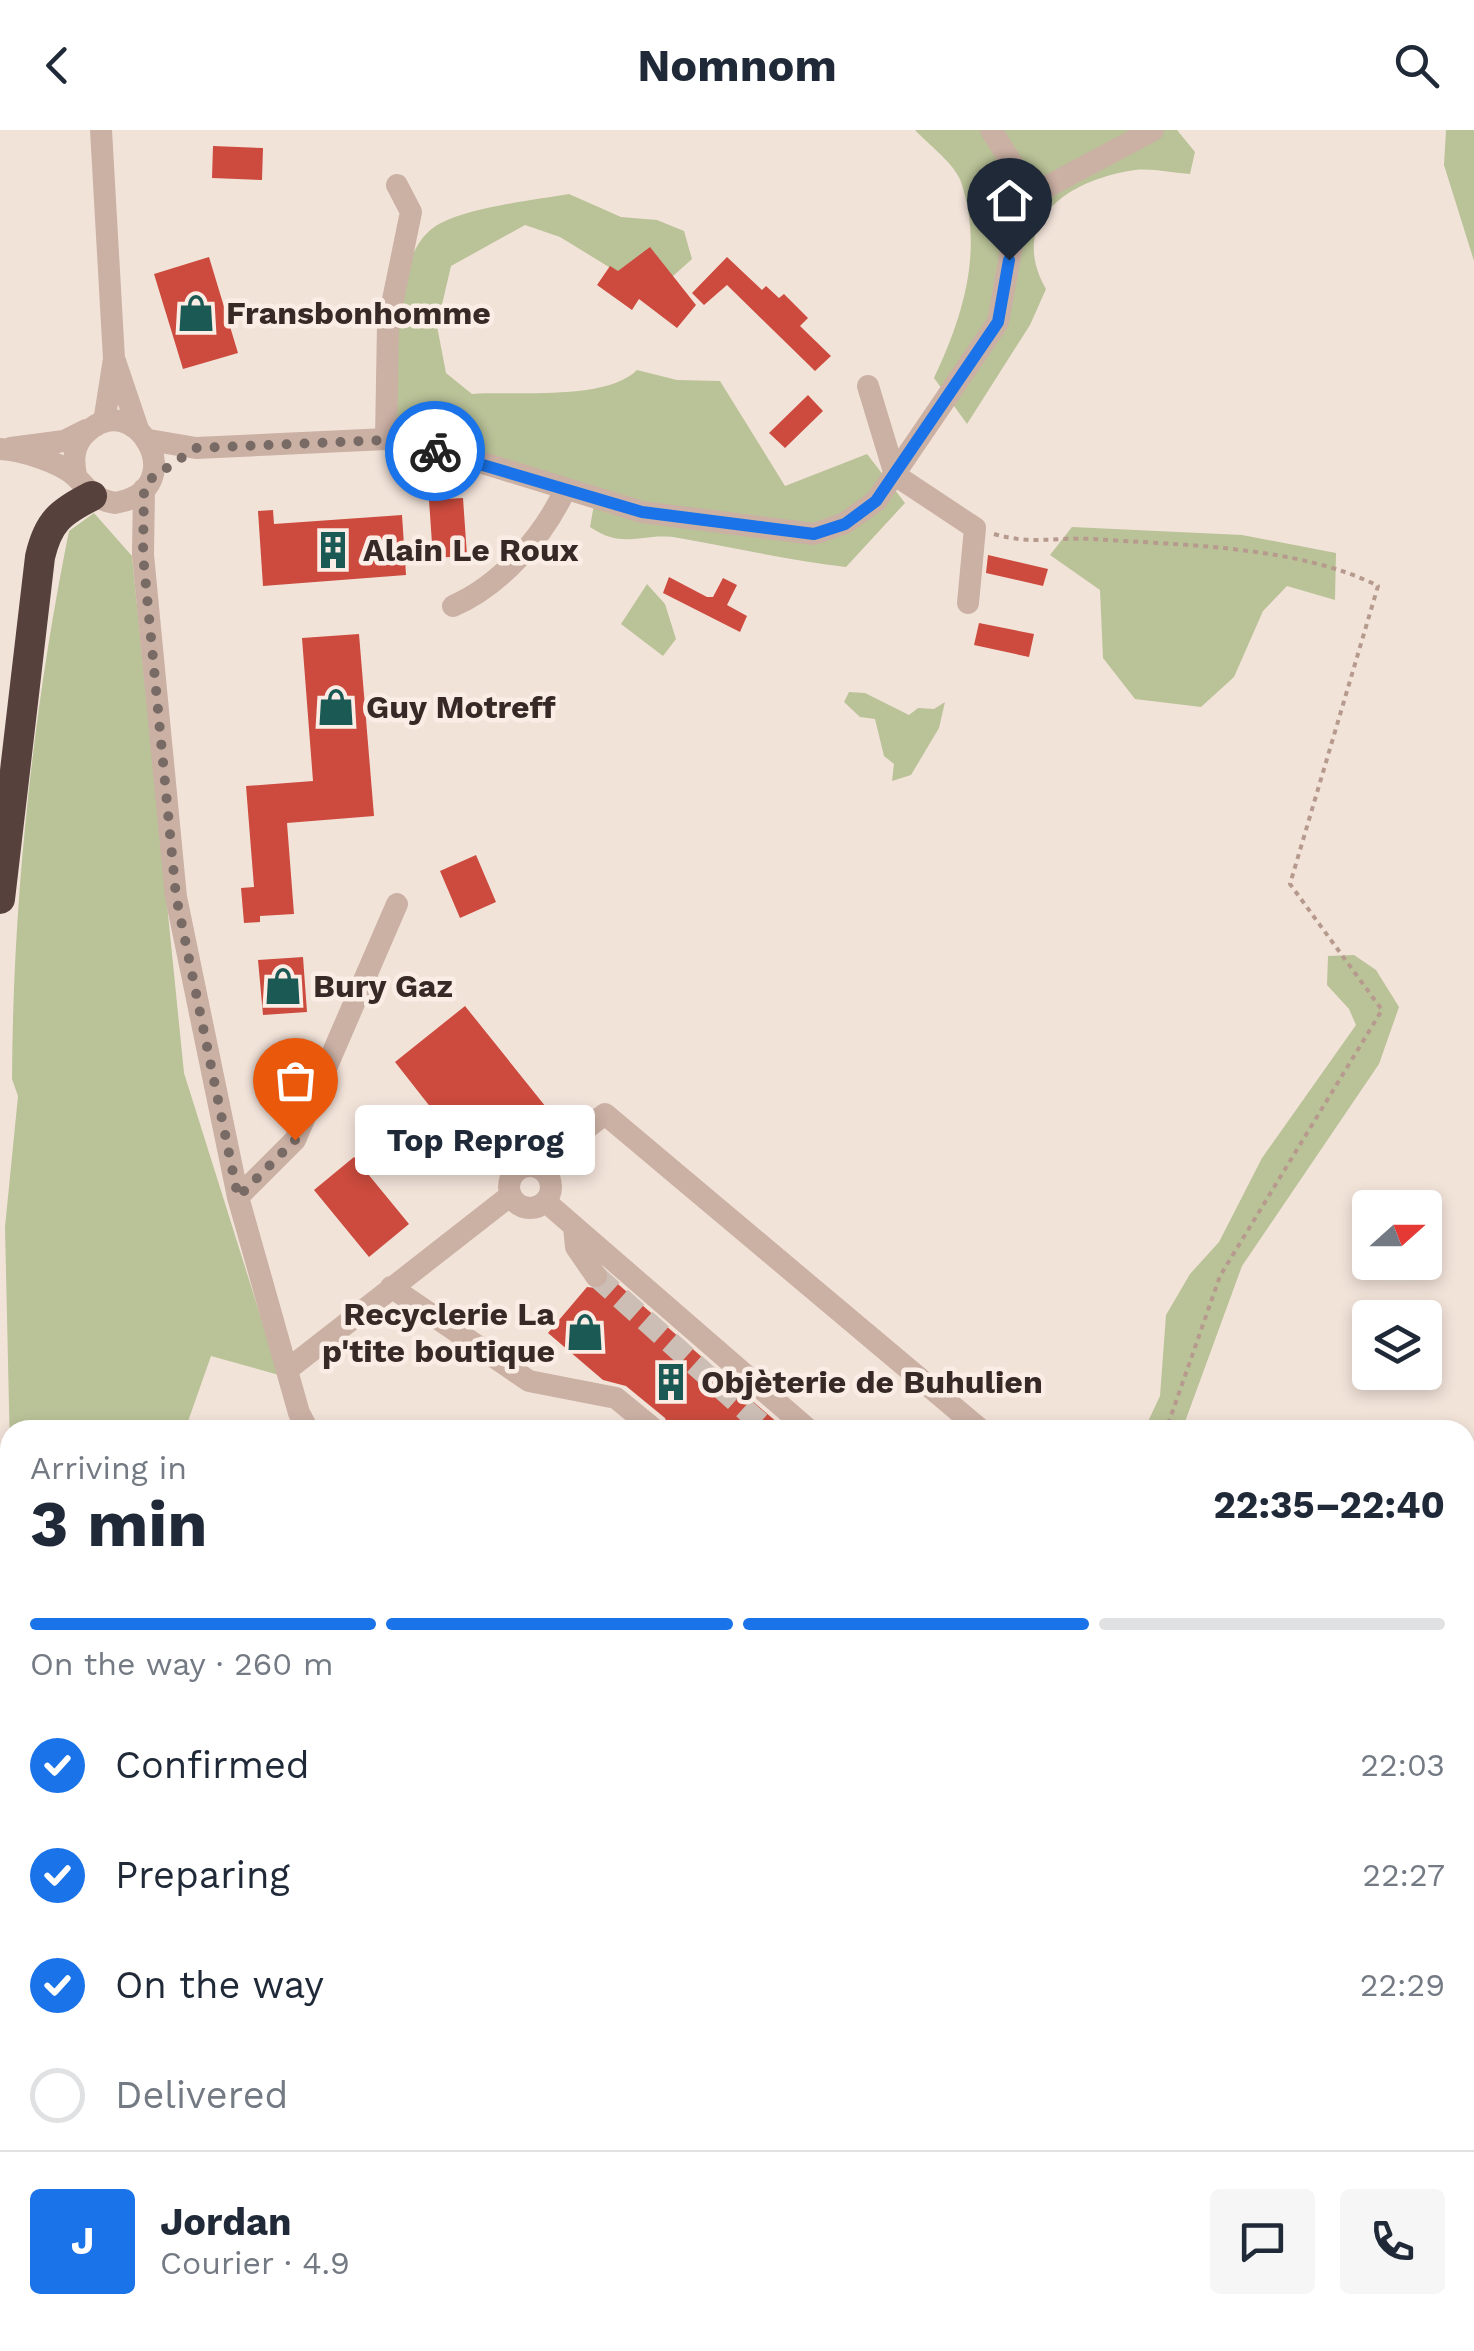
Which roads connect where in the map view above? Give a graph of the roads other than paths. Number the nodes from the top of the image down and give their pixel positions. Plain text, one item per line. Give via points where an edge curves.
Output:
1 (100, 130) edge
2 (991, 130) edge
3 (1154, 130) edge
4 (397, 185) dead end
5 (1036, 200) junction
6 (114, 359) junction
7 (868, 386) dead end
8 (98, 424) junction
9 (144, 435) junction
10 (386, 440) junction
11 (196, 448) junction
12 (4, 449) edge
13 (895, 475) junction
14 (148, 483) junction
15 (565, 490) junction
16 (94, 492) junction
17 (143, 555) junction
18 (968, 603) dead end
19 (453, 606) dead end
20 (0, 899) edge
21 (398, 904) dead end
22 (536, 1167) junction
23 (511, 1195) junction
24 (238, 1197) junction
25 (546, 1202) junction
26 (574, 1227) junction
27 (596, 1276) tunnel mouth
28 (391, 1287) junction
29 (287, 1370) junction
30 (304, 1420) edge
31 (643, 1420) edge
32 (797, 1420) edge
33 (969, 1420) edge

1 - 6 street
2 - 5 street
3 - 5 street via 1043,189
4 - 10 street via 411,212 388,324
5 - 13 street via 1015,229 998,322
6 - 8 street
6 - 9 street
7 - 13 street
8 - 9 street via 116,421
8 - 12 street via 64,441
8 - 16 street via 75,449
9 - 11 street
9 - 14 street via 154,452
10 - 11 street
10 - 15 street
11 - 14 street
12 - 16 street
13 - 15 street via 876,501 845,524 814,534 642,512
13 - 18 street via 975,528
14 - 16 street
14 - 17 street
15 - 19 street via 550,523 479,594
16 - 17 street
16 - 20 highway via 46,530
17 - 24 street via 176,896
21 - 24 street via 295,1140
22 - 23 street via 517,1171
22 - 25 street via 550,1182
22 - 33 street via 605,1114
23 - 25 street via 524,1207
23 - 28 street
24 - 29 street
25 - 26 street
26 - 27 street via 576,1247
26 - 32 street
28 - 29 street
28 - 31 street via 530,1381 616,1398
29 - 30 street

